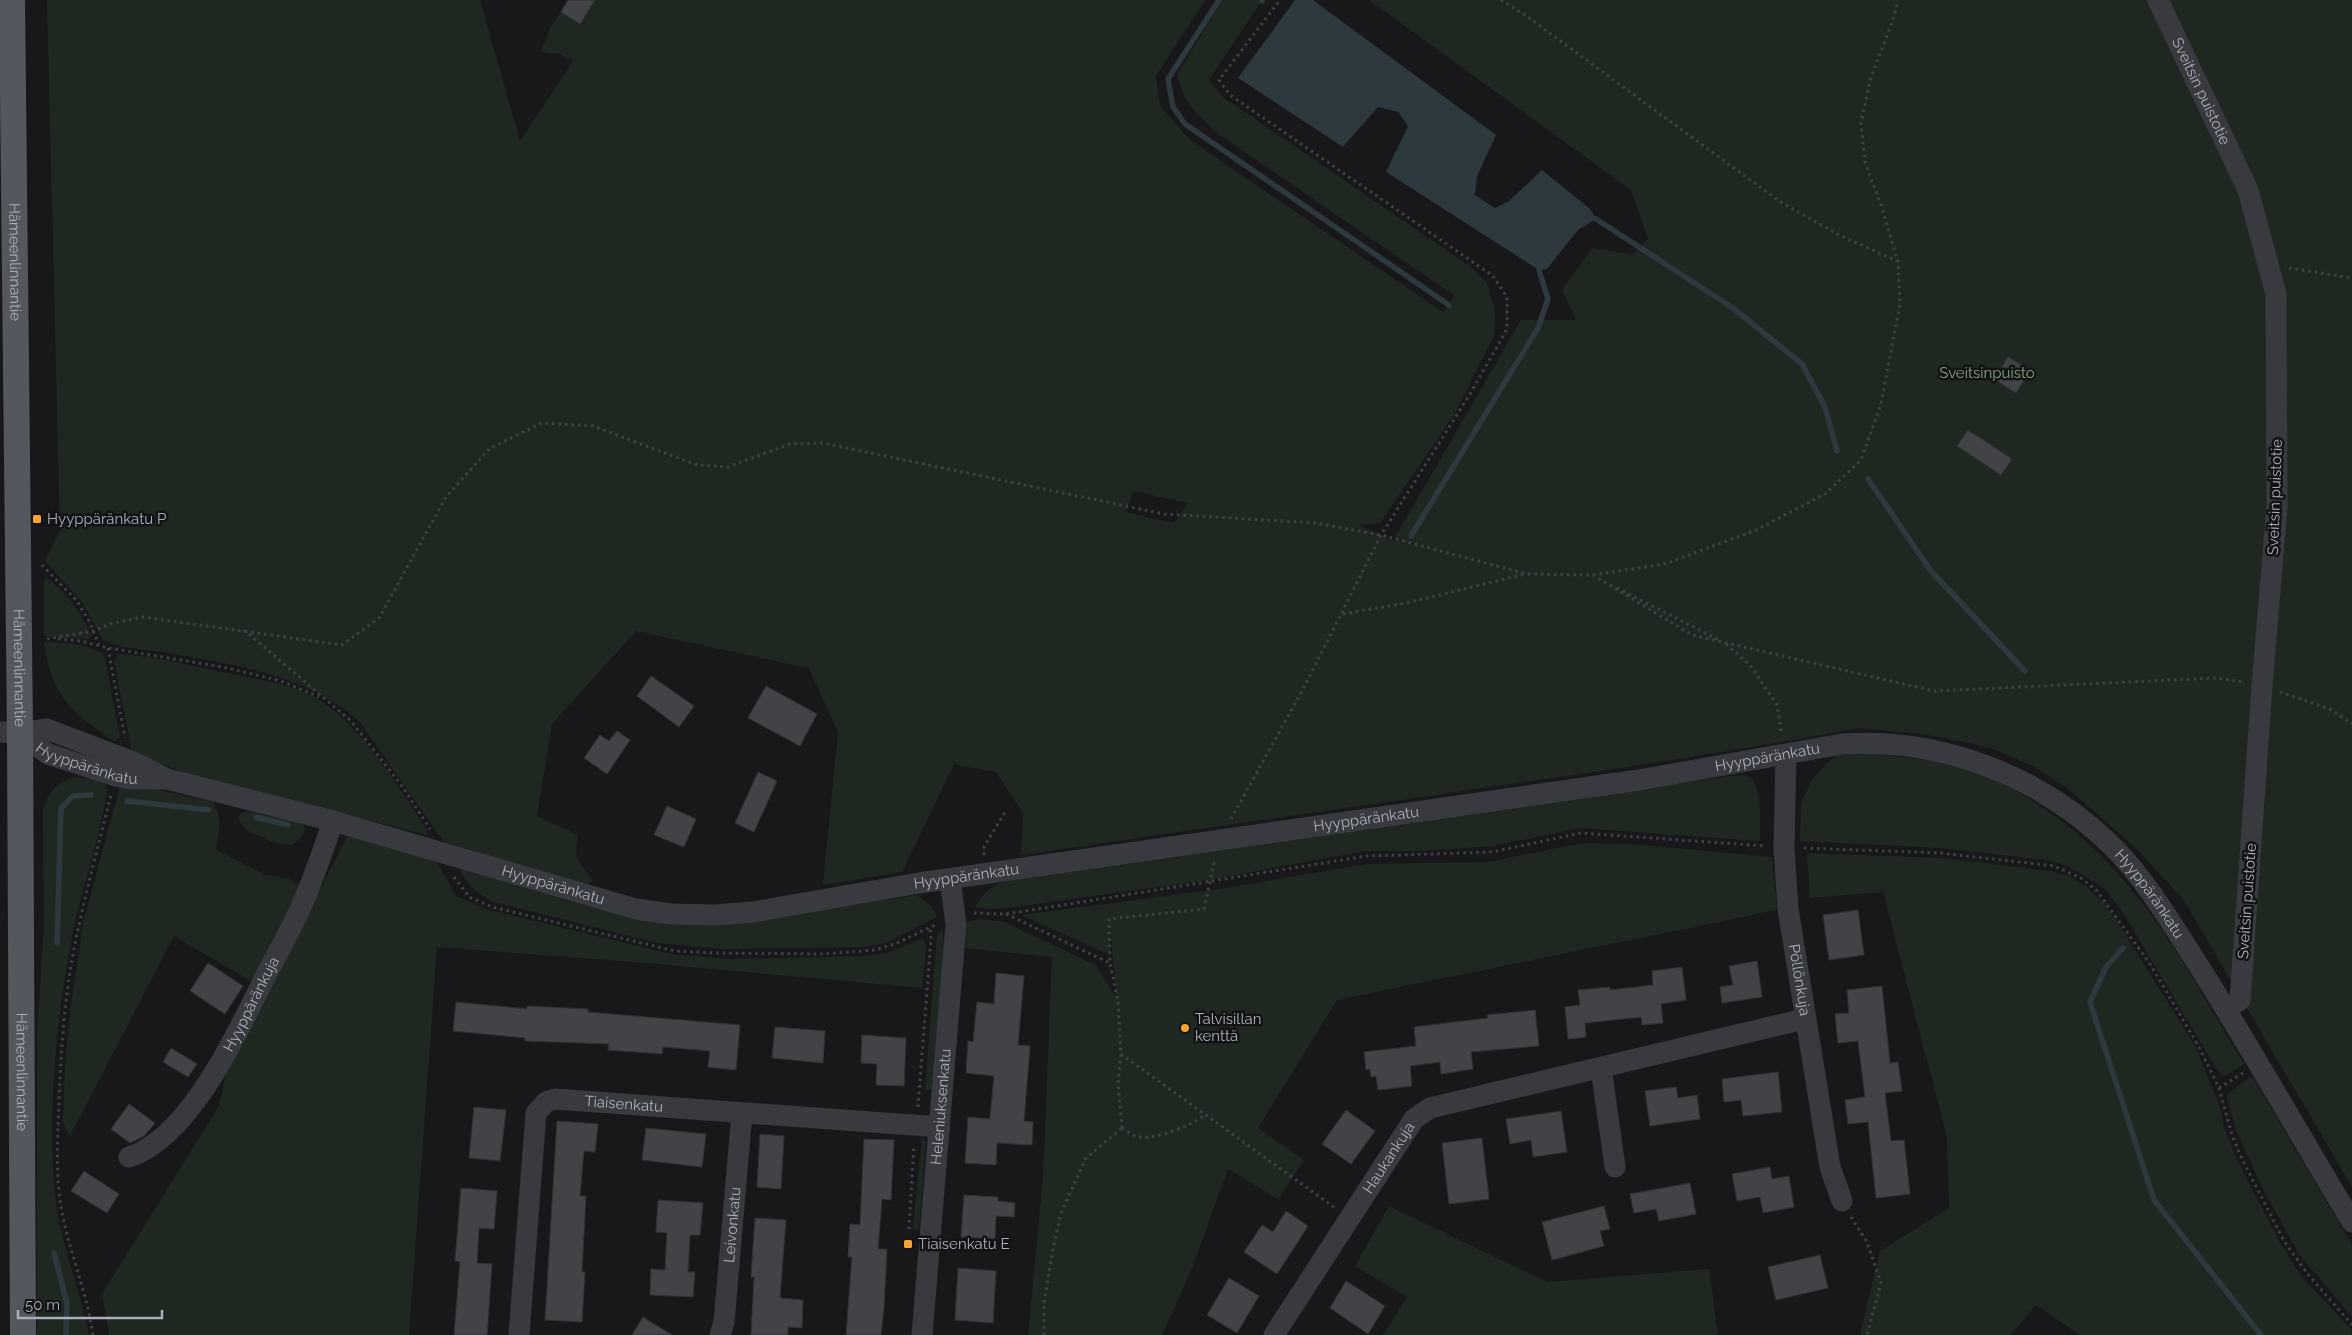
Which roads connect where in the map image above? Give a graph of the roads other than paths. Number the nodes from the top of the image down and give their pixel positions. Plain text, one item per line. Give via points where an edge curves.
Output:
1 (12, 0) edge
2 (2158, 0) edge
3 (10, 733) edge
4 (1786, 755) junction
5 (333, 821) junction
6 (950, 879) junction
7 (2226, 1009) junction
8 (1804, 1019) junction
9 (1601, 1068) junction
10 (742, 1113) junction
11 (940, 1127) junction
12 (129, 1157) dead end
13 (1614, 1166) dead end
14 (1842, 1201) road end
15 (2352, 1222) edge
16 (22, 1335) edge
17 (519, 1335) edge
18 (720, 1335) edge
19 (922, 1335) edge
20 (1274, 1335) edge

1 - 3 main road, Hämeenlinnantie
2 - 7 street, Sveitsin puistotie via 2248,190 2276,294 2277,507 2240,1000
3 - 5 street, Hyyppäränkatu via 48,754 119,766 130,779 167,779
3 - 16 main road, Hämeenlinnantie
4 - 6 street, Hyyppäränkatu via 1639,780
4 - 7 street, Hyyppäränkatu via 1842,744 1900,744 1940,750 1986,765 2028,784 2089,827 2136,872
4 - 8 street, Pöllönkuja via 1784,848 1788,909
5 - 6 street, Hyyppäränkatu via 636,909 671,914 753,912
5 - 12 street, Hyyppäränkuja via 303,902 224,1059 175,1124 141,1153
6 - 11 street, Heleniuksenkatu via 955,917
7 - 15 street, Hyyppäränkatu
8 - 9 street, Haukankuja
8 - 14 street, Pöllönkuja via 1830,1167
9 - 13 street
9 - 20 street, Haukankuja via 1430,1108 1414,1119
10 - 11 street, Tiaisenkatu
10 - 17 street, Tiaisenkatu via 555,1099 541,1106 536,1113
10 - 18 street, Leivonkatu via 724,1322
11 - 19 street, Heleniuksenkatu

